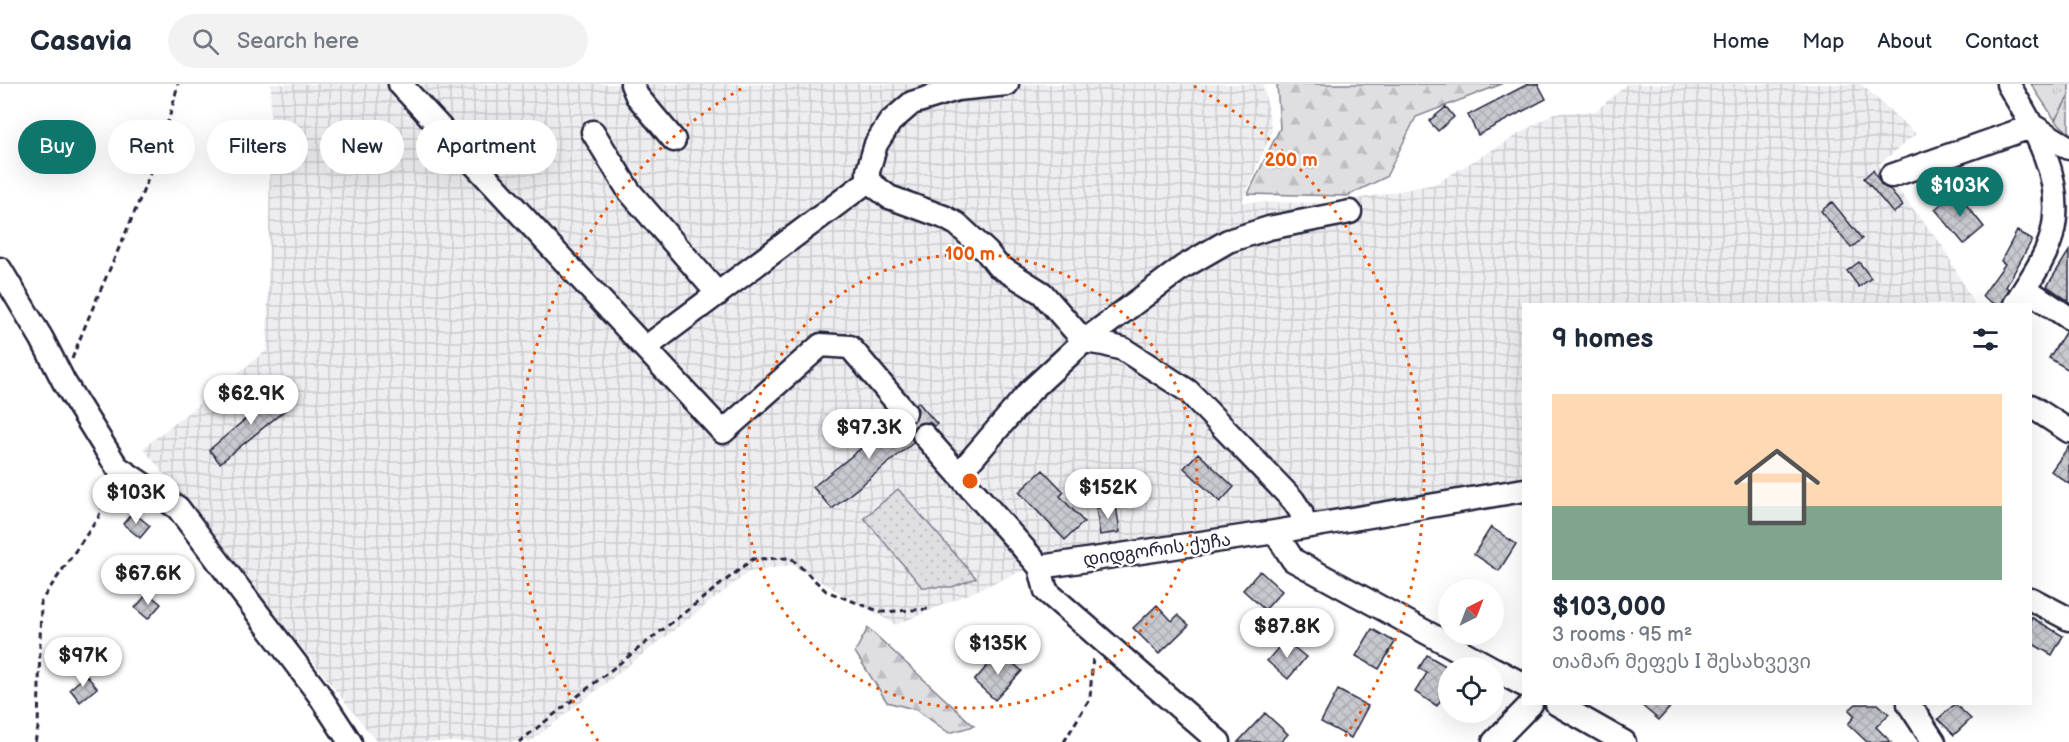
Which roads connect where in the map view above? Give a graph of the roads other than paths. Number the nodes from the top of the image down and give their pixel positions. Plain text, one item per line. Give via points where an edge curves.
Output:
1 (400, 84) edge
2 (632, 84) edge
3 (1006, 84) edge
4 (2008, 84) edge
5 (2033, 126) junction
6 (593, 132) dead end
7 (674, 140) dead end
8 (2069, 148) edge
9 (1891, 176) dead end
10 (868, 181) junction
11 (1350, 212) dead end
12 (0, 269) edge
13 (718, 294) junction
14 (2020, 296) edge
15 (2069, 318) edge
16 (1084, 341) junction
17 (645, 348) junction
18 (2032, 407) edge
19 (906, 412) tunnel mouth
20 (2069, 431) edge
21 (924, 435) tunnel mouth
22 (959, 474) junction
23 (1522, 490) edge
24 (1304, 528) junction
25 (1275, 532) junction
26 (1040, 567) junction
27 (2032, 600) edge
28 (2069, 620) edge
29 (1473, 657) edge
30 (1504, 674) edge
31 (1522, 684) edge
32 (1530, 705) edge
33 (1559, 705) edge
34 (1910, 705) edge
35 (350, 742) edge
36 (1220, 742) edge
37 (1494, 742) edge
38 (1624, 742) edge
39 (1934, 742) edge

1 - 17 street
2 - 7 street via 637,96
3 - 10 street via 957,90 912,103 890,123 876,144
4 - 5 street
5 - 8 street
5 - 9 street
5 - 14 street via 2054,186 2056,209 2052,236 2043,258
6 - 13 street via 629,191
10 - 13 street
10 - 16 street via 889,197 957,224 997,265 1042,293
11 - 16 street via 1269,228 1228,241 1183,267
12 - 35 street via 117,467 178,508 318,693
13 - 17 street
14 - 15 street
16 - 22 street via 1030,391
16 - 24 street via 1123,349 1188,391 1293,500 1301,512
17 - 19 street via 723,432 821,345 850,347
18 - 20 street
21 - 22 street
22 - 26 street
23 - 24 street, დიდგორის ქუჩა
24 - 25 street, დიდგორის ქუჩა
25 - 26 street, დიდგორის ქუჩა
25 - 29 street via 1293,560
26 - 36 street via 1046,591
27 - 28 street
30 - 31 street
32 - 37 street
33 - 38 street
34 - 39 street

